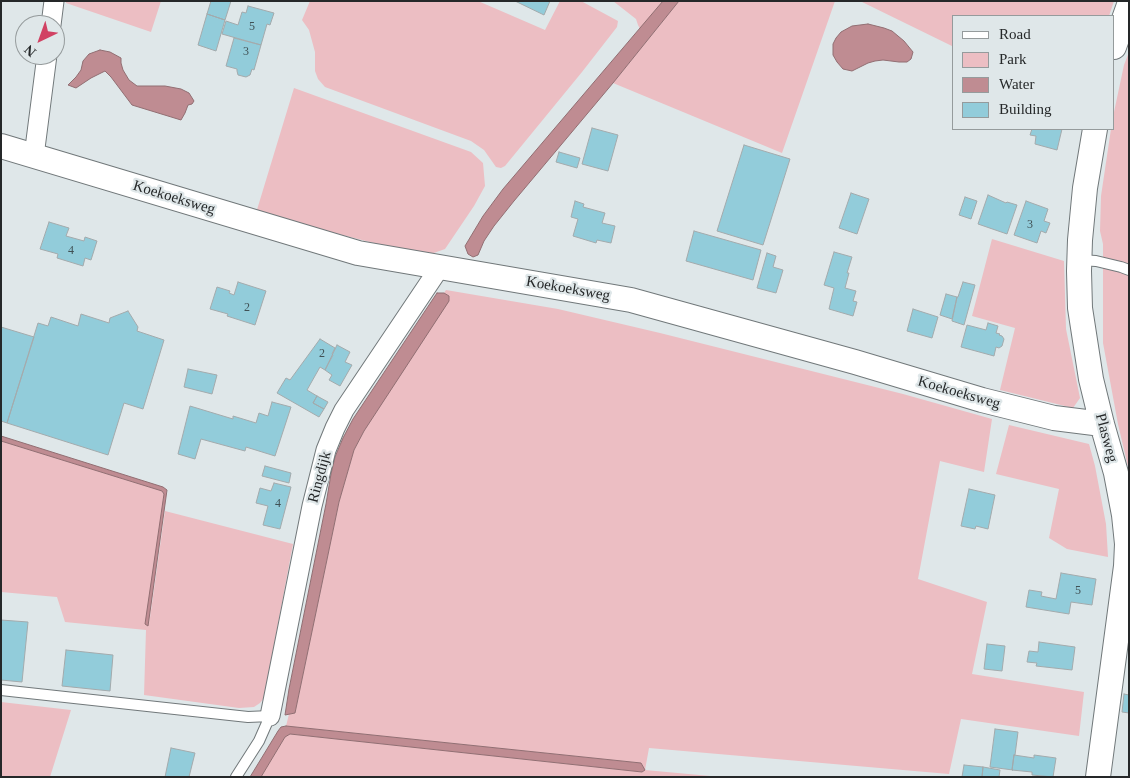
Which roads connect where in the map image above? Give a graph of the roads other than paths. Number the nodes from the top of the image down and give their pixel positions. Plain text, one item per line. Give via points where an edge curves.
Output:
1 (54, 1) edge
2 (1129, 5) edge
3 (52, 15) edge
4 (1115, 44) edge
5 (46, 65) edge
6 (1095, 130) edge
7 (1, 146) edge
8 (34, 156) junction
9 (1079, 260) junction
10 (440, 266) junction
11 (1129, 270) edge
12 (1102, 424) junction
13 (1128, 544) edge
14 (1, 690) edge
15 (270, 716) junction
16 (236, 777) edge
17 (1098, 777) edge

1 - 3 street
2 - 4 street
5 - 8 street
6 - 9 street, Plasweg via 1085,188
7 - 8 street, Koekoeksweg
8 - 10 street, Koekoeksweg via 358,253
9 - 11 lane
9 - 12 street, Plasweg via 1082,325
10 - 12 street, Koekoeksweg via 630,300 982,400 1054,418
10 - 15 street, Ringdijk via 344,410 326,450
12 - 13 street, Plasweg via 1116,472
13 - 17 street, Plasweg
14 - 15 lane via 248,717
15 - 16 lane, Ringdijk via 259,741

